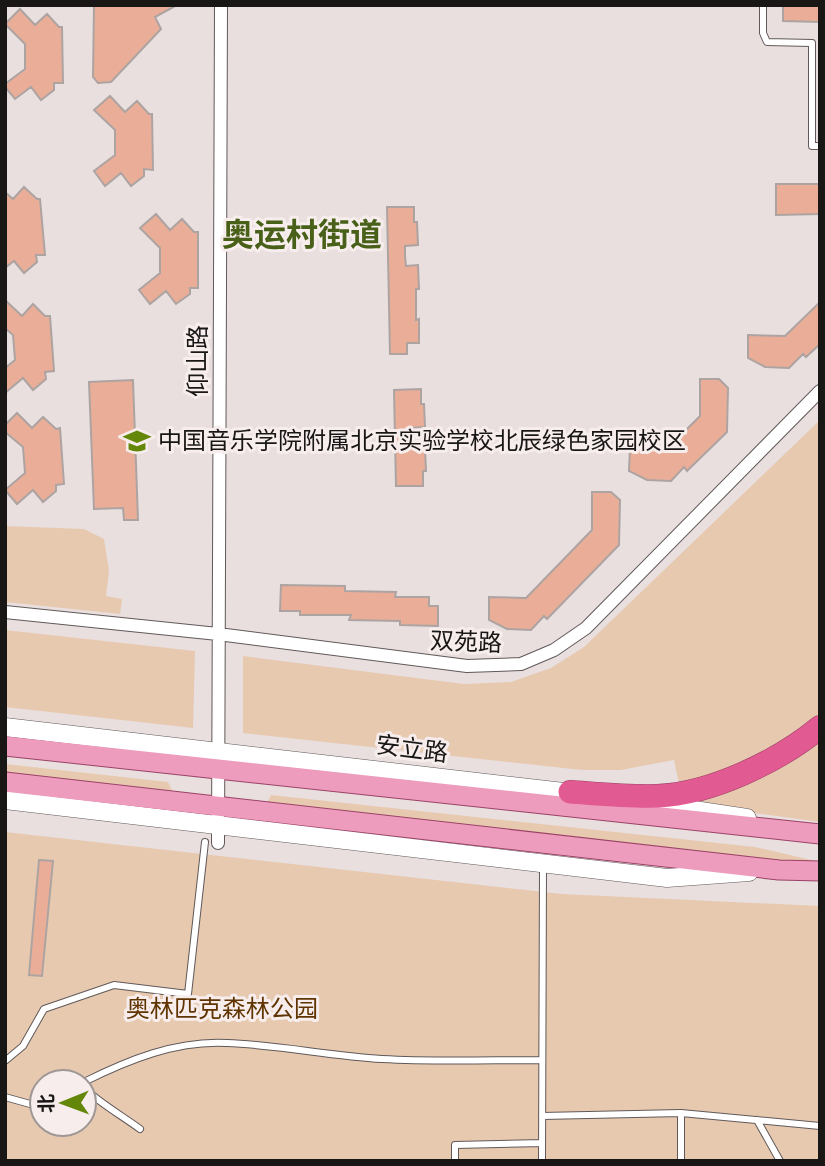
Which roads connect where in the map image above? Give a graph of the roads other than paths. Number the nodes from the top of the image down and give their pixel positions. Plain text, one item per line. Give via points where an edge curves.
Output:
1 (220, 5) edge
2 (764, 5) edge
3 (820, 146) edge
4 (820, 391) edge
5 (5, 612) edge
6 (218, 634) junction
7 (5, 727) edge
8 (820, 727) edge
9 (5, 746) edge
10 (218, 760) junction
11 (5, 782) edge
12 (570, 792) junction
13 (5, 800) edge
14 (218, 814) junction
15 (816, 833) edge
16 (211, 842) joint
17 (543, 865) junction
18 (779, 870) junction
19 (820, 871) edge
20 (542, 1060) junction
21 (5, 1061) edge
22 (98, 1075) edge
23 (5, 1097) edge
24 (98, 1101) edge
25 (28, 1103) edge
26 (681, 1113) junction
27 (542, 1116) junction
28 (757, 1120) junction
29 (820, 1125) edge
30 (140, 1129) dead end
31 (542, 1143) junction
32 (455, 1161) edge
33 (542, 1161) edge
34 (681, 1161) edge
35 (780, 1161) edge

1 - 6 street, 仰山路
2 - 3 lane via 767,42 812,43 812,146
4 - 6 street, 双苑路 via 586,628 554,650 521,664 467,666
5 - 6 street, 双苑路
6 - 10 street, 仰山路
7 - 10 street, 安立路
8 - 12 highway via 754,770 697,788 659,796
9 - 10 main road, 安立路
10 - 12 street, 安立路
10 - 14 street, 仰山路
10 - 15 main road, 安立路
11 - 14 main road
12 - 15 street, 安立路 via 739,816
13 - 14 street
14 - 16 street, 仰山路
14 - 17 street
14 - 18 main road
16 - 21 lane via 188,994 114,985 44,1009 23,1046
17 - 18 street via 667,878
17 - 20 lane
18 - 19 main road
20 - 22 lane via 383,1059 225,1042 176,1047 129,1060
20 - 27 lane
23 - 25 lane
24 - 30 lane
26 - 27 lane
26 - 28 lane
26 - 34 lane
27 - 31 lane
28 - 29 lane
28 - 35 lane
31 - 32 lane via 454,1145
31 - 33 lane

